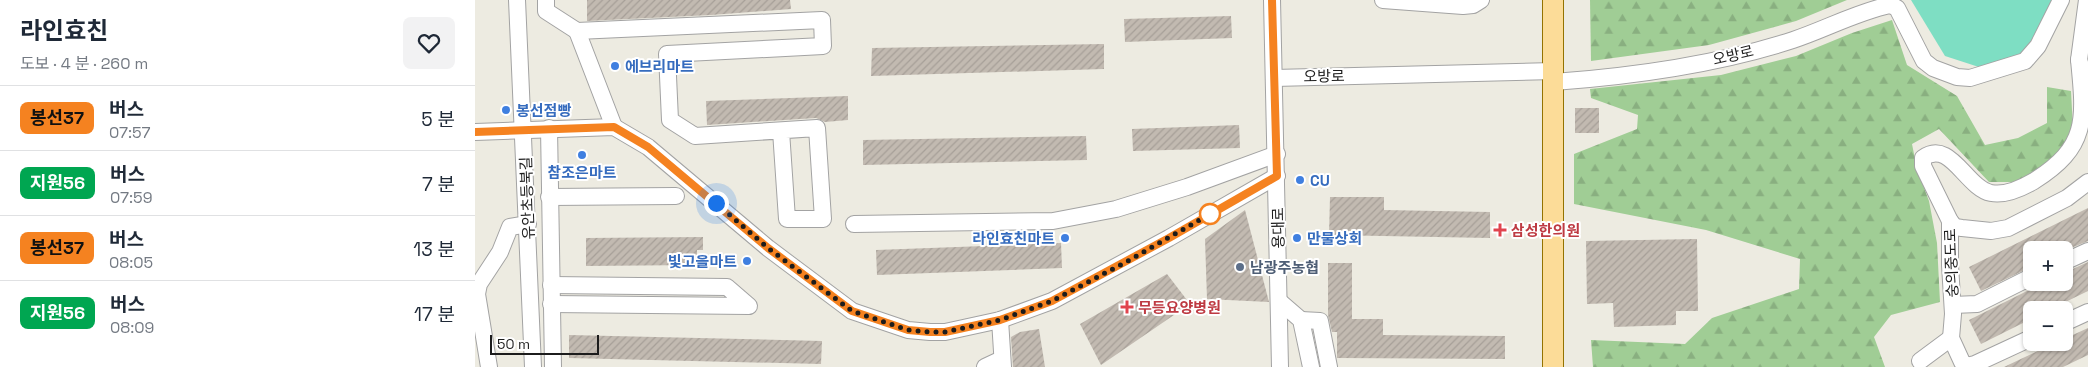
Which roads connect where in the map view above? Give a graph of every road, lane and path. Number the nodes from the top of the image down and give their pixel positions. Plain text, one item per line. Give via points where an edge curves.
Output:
1 (517, 0) edge
2 (546, 0) edge
3 (1272, 0) edge
4 (1383, 0) edge
5 (1481, 0) edge
6 (1553, 0) edge
7 (2061, 0) edge
8 (2087, 0) edge
9 (1431, 2) edge
10 (577, 31) junction
11 (2079, 60) junction
12 (1554, 77) junction
13 (1274, 78) junction
14 (2088, 87) edge
15 (614, 127) junction
16 (549, 128) junction
17 (524, 130) junction
18 (781, 131) junction
19 (475, 132) edge
20 (1277, 154) junction
21 (1277, 176) junction
22 (2088, 182) edge
23 (676, 196) dead end
24 (549, 197) junction
25 (1950, 221) junction
26 (527, 224) junction
27 (855, 224) dead end
28 (2088, 251) edge
29 (2073, 258) edge
30 (2023, 281) edge
31 (551, 285) junction
32 (476, 293) edge
33 (1279, 301) junction
34 (551, 304) junction
35 (1953, 305) junction
36 (2088, 312) edge
37 (2073, 319) edge
38 (1000, 320) junction
39 (1301, 320) junction
40 (1951, 338) junction
41 (2023, 342) edge
42 (1920, 361) dead end
43 (1002, 363) edge
44 (489, 367) edge
45 (533, 367) edge
46 (553, 367) edge
47 (985, 367) edge
48 (1280, 367) edge
49 (1311, 367) edge
50 (1329, 367) edge
51 (1553, 367) edge

1 - 17 street, 유안초등북길
2 - 10 street via 546,11
3 - 13 street, 용대로
4 - 9 street
5 - 9 street via 1463,6
6 - 12 main road
7 - 12 street, 오방로 via 2038,46 2025,61 1970,78 1941,71 1925,61 1897,8 1890,5 1793,40 1731,56 1619,77
8 - 11 street
10 - 15 street
10 - 18 street via 822,20 823,46 667,54 670,120 695,136
11 - 14 street
11 - 25 street via 2083,123 2080,131 2069,154 2026,186 2008,193 1991,193 1975,186 1947,156 1940,153 1923,158 1925,171
12 - 13 street, 오방로
12 - 51 main road
13 - 20 street, 용대로
15 - 16 street
15 - 38 street via 648,147 768,248 852,311 908,330 930,332 945,332
16 - 17 street
16 - 24 street
17 - 19 street
17 - 26 street, 유안초등북길
18 - 18 street via 817,128 823,219 787,219
20 - 21 street, 용대로
20 - 27 street via 1116,209 1053,221
21 - 33 street, 용대로
21 - 38 street via 1052,301
22 - 25 street via 2067,198 2008,228 1991,231 1962,228 1955,227
23 - 24 street
24 - 31 street
25 - 35 street, 숭의중도로 via 1949,265
26 - 32 street via 510,227 500,252
26 - 45 street, 유안초등북길
28 - 29 street
30 - 35 street, 숭의중도로 via 1977,304
31 - 34 street
31 - 34 street via 727,287 749,306
32 - 44 street
33 - 39 street
33 - 48 street, 용대로
34 - 46 street
35 - 40 street, 숭의중도로
36 - 37 street
38 - 43 street
39 - 49 street
39 - 50 street via 1320,320
40 - 41 street, 숭의중도로 via 1966,366
40 - 42 street
43 - 47 street

